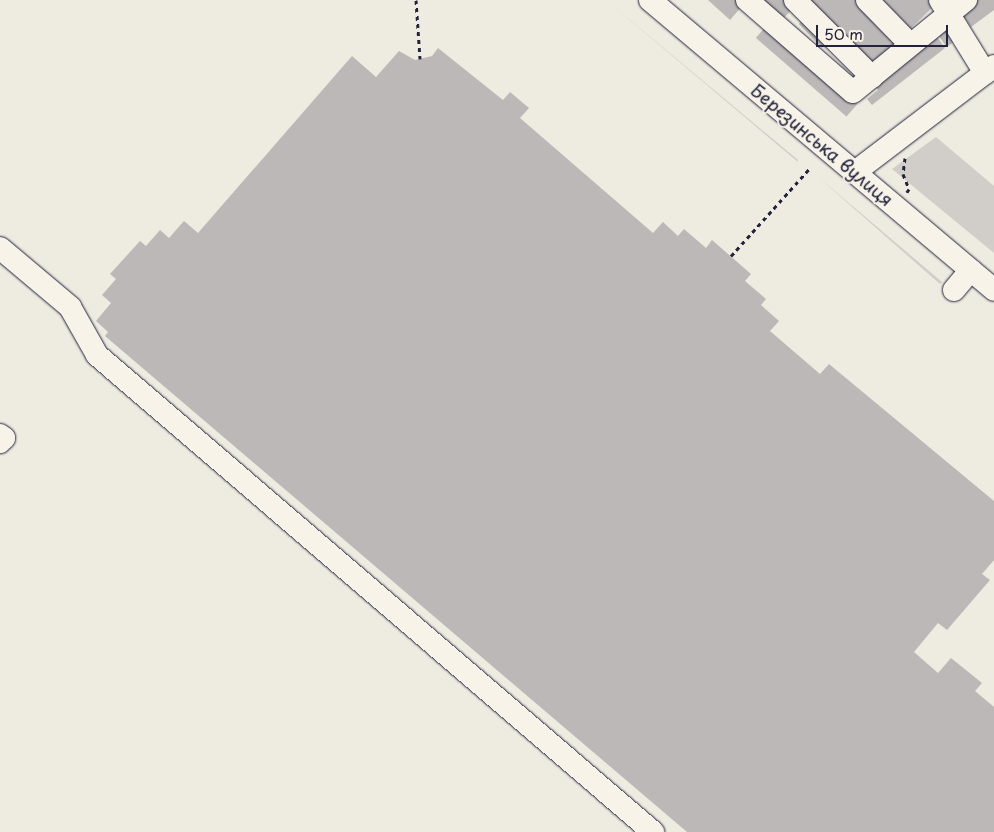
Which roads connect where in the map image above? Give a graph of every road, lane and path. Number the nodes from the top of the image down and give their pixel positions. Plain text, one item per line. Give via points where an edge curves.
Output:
1 (416, 0) edge
2 (650, 0) edge
3 (747, 0) edge
4 (795, 0) edge
5 (868, 0) edge
6 (952, 4) edge
7 (910, 44) junction
8 (420, 59) dead end
9 (989, 69) edge
10 (872, 76) junction
11 (908, 153) dead end
12 (810, 168) dead end
13 (855, 172) junction
14 (894, 205) junction
15 (0, 248) edge
16 (731, 256) dead end
17 (970, 270) junction
18 (954, 290) dead end
19 (994, 290) edge
20 (0, 435) edge
21 (0, 442) edge
22 (653, 832) edge

1 - 8 path
2 - 13 street, Березинська вулиця
3 - 10 street via 853,92
4 - 10 street
5 - 7 street
6 - 7 street
6 - 9 street
7 - 10 street
9 - 13 street
11 - 14 path via 902,174 909,189
12 - 16 path
13 - 14 street, Березинська вулиця
14 - 17 street, Березинська вулиця
15 - 22 street via 70,307 97,356
17 - 18 street
17 - 19 street, Березинська вулиця
20 - 21 street via 4,438

